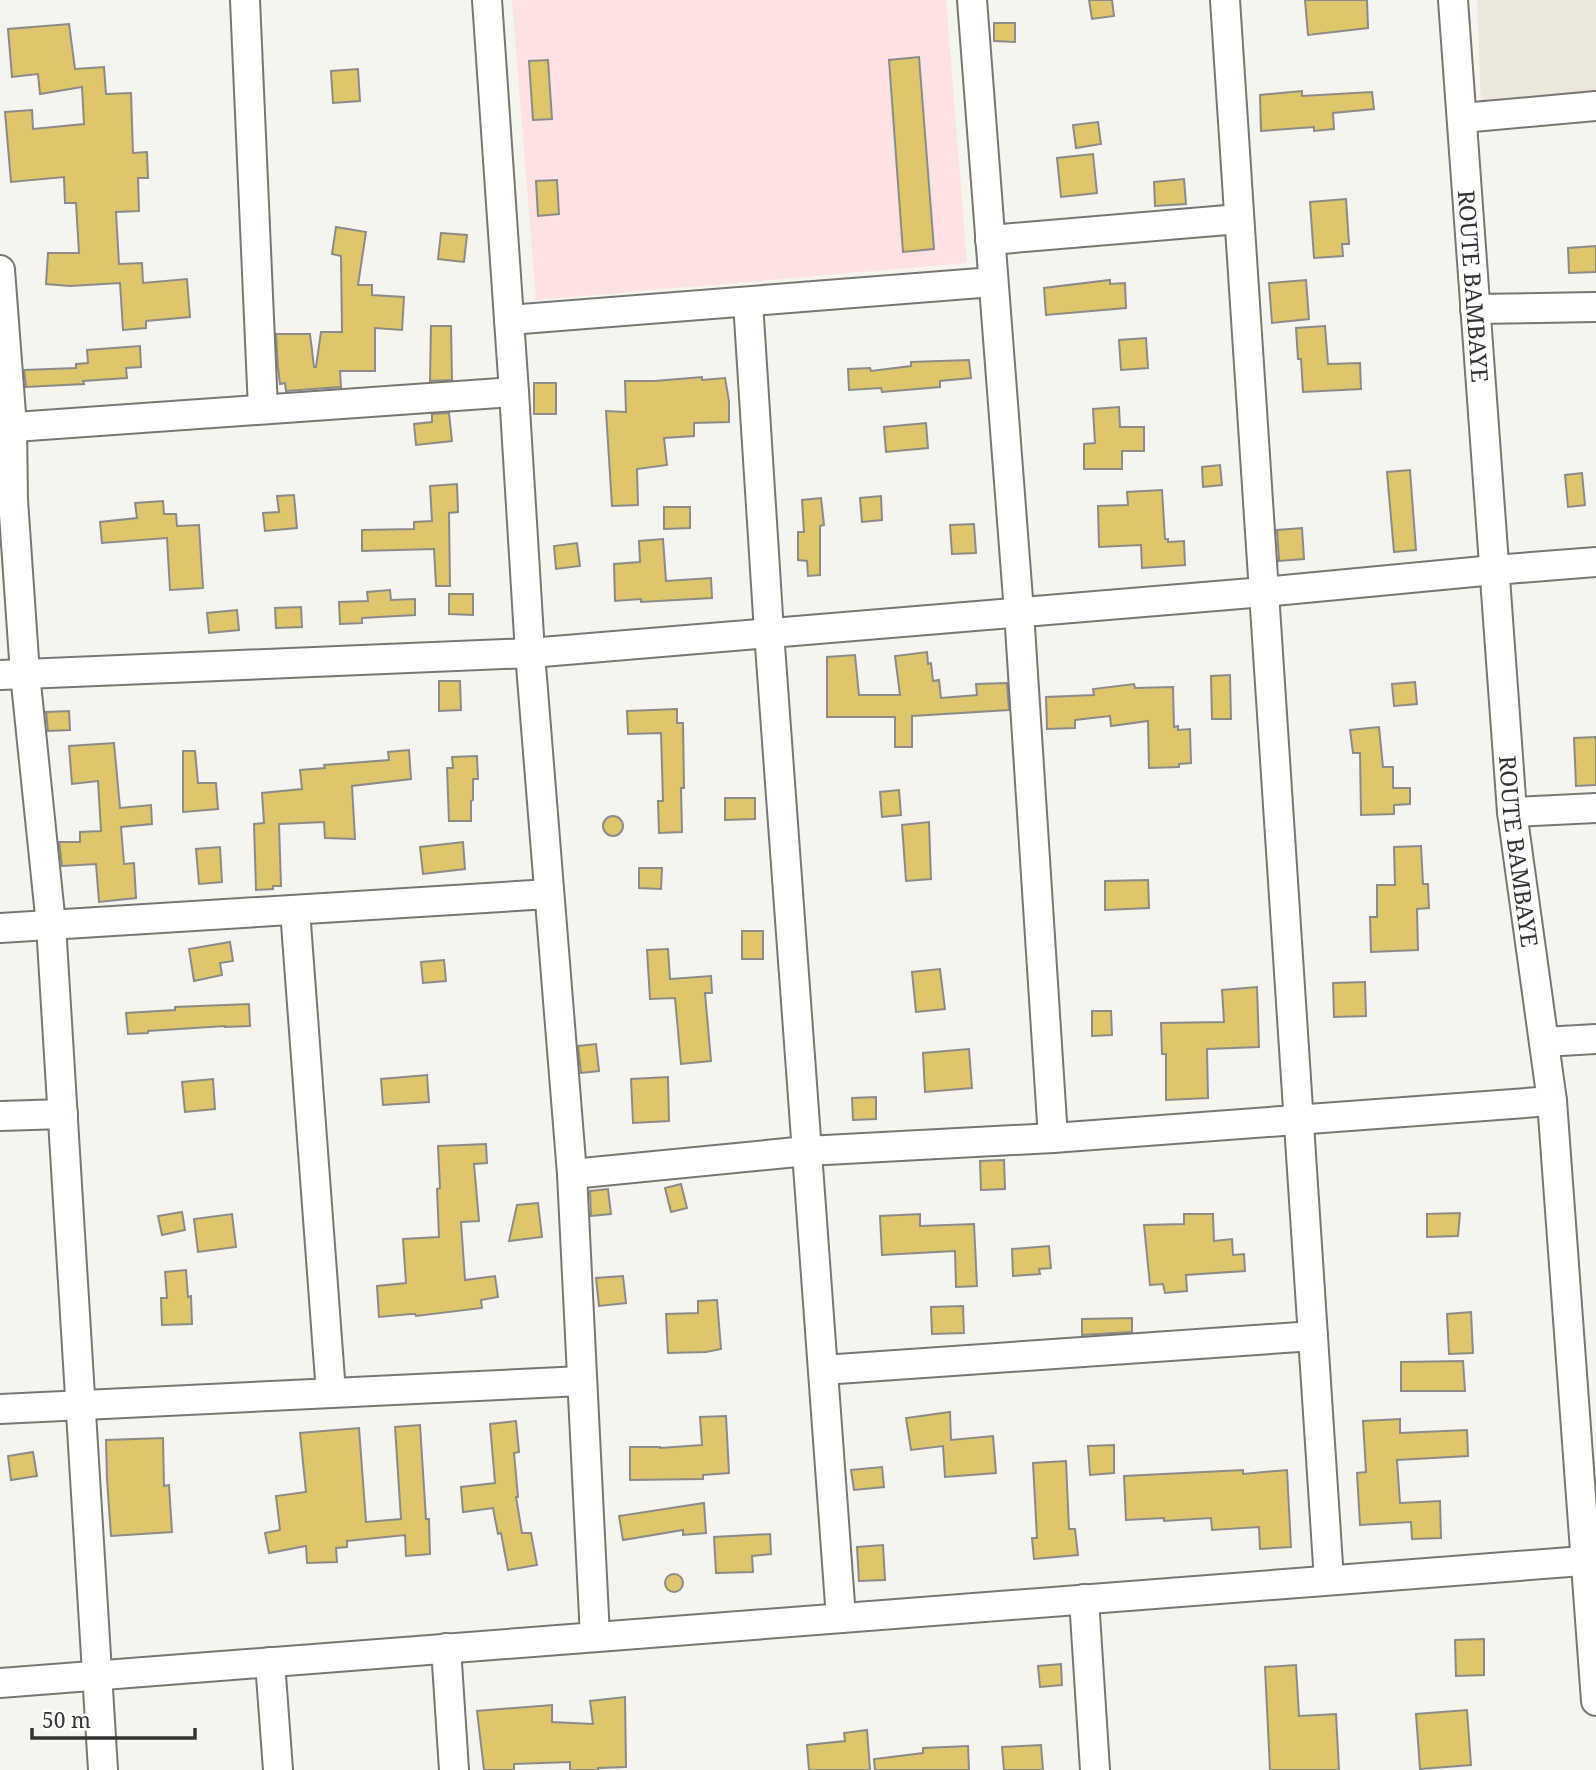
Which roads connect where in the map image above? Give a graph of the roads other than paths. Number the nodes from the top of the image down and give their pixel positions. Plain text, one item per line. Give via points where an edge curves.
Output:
1 (245, 0) edge
2 (487, 0) edge
3 (972, 0) edge
4 (1225, 0) edge
5 (1453, 0) edge
6 (1596, 106) edge
7 (1461, 118) junction
8 (1239, 219) junction
9 (990, 240) junction
10 (0, 271) edge
11 (993, 282) junction
12 (748, 302) junction
13 (1596, 306) edge
14 (1475, 309) junction
15 (509, 320) junction
16 (514, 392) junction
17 (263, 409) junction
18 (6, 427) edge
19 (1596, 562) edge
20 (1494, 570) junction
21 (1264, 592) junction
22 (1019, 612) junction
23 (769, 632) junction
24 (530, 653) junction
25 (12, 674) edge
26 (1596, 808) edge
27 (1512, 812) junction
28 (549, 894) junction
29 (295, 910) junction
30 (51, 925) junction
31 (0, 928) edge
32 (1596, 1039) edge
33 (1544, 1042) junction
34 (1552, 1101) junction
35 (63, 1114) junction
36 (0, 1116) edge
37 (1299, 1120) junction
38 (1053, 1138) junction
39 (807, 1152) junction
40 (572, 1174) junction
41 (1313, 1336) junction
42 (823, 1370) junction
43 (582, 1381) junction
44 (331, 1393) junction
45 (82, 1405) junction
46 (0, 1409) edge
47 (1591, 1560) edge
48 (1329, 1580) junction
49 (1084, 1599) junction
50 (841, 1618) junction
51 (595, 1637) junction
52 (446, 1648) junction
53 (270, 1662) junction
54 (99, 1675) junction
55 (0, 1683) edge
56 (1596, 1701) edge
57 (103, 1770) edge
58 (278, 1770) edge
59 (454, 1770) edge
60 (1095, 1770) edge

1 - 17 street
2 - 15 street
3 - 9 street
4 - 8 street
5 - 7 street, ROUTE BAMBAYE
6 - 7 street
7 - 14 street, ROUTE BAMBAYE
8 - 9 street
8 - 21 street
9 - 11 street
10 - 18 street
11 - 12 street
11 - 22 street
12 - 15 street
12 - 23 street
13 - 14 street
14 - 20 street, ROUTE BAMBAYE
15 - 16 street
16 - 17 street
16 - 24 street
17 - 18 street
18 - 25 street via 13,500
19 - 20 street
20 - 21 street
20 - 27 street, ROUTE BAMBAYE
21 - 22 street
21 - 37 street
22 - 23 street
22 - 38 street
23 - 24 street
23 - 39 street
24 - 25 street
24 - 28 street
25 - 30 street
26 - 27 street
27 - 33 street, ROUTE BAMBAYE
28 - 29 street
28 - 40 street
29 - 30 street
29 - 44 street
30 - 31 street
30 - 35 street
32 - 33 street
33 - 34 street, ROUTE BAMBAYE
34 - 37 street
34 - 47 street, ROUTE BAMBAYE
35 - 36 street
35 - 45 street
37 - 38 street
37 - 41 street
38 - 39 street
39 - 40 street
39 - 42 street
40 - 43 street
41 - 42 street
41 - 48 street
42 - 50 street
43 - 44 street
43 - 51 street
44 - 45 street
45 - 46 street
45 - 54 street
47 - 48 street
47 - 56 street, ROUTE BAMBAYE
48 - 49 street
49 - 50 street
49 - 60 street
50 - 51 street
51 - 52 street
52 - 53 street
52 - 59 street
53 - 54 street
53 - 58 street
54 - 55 street
54 - 57 street

